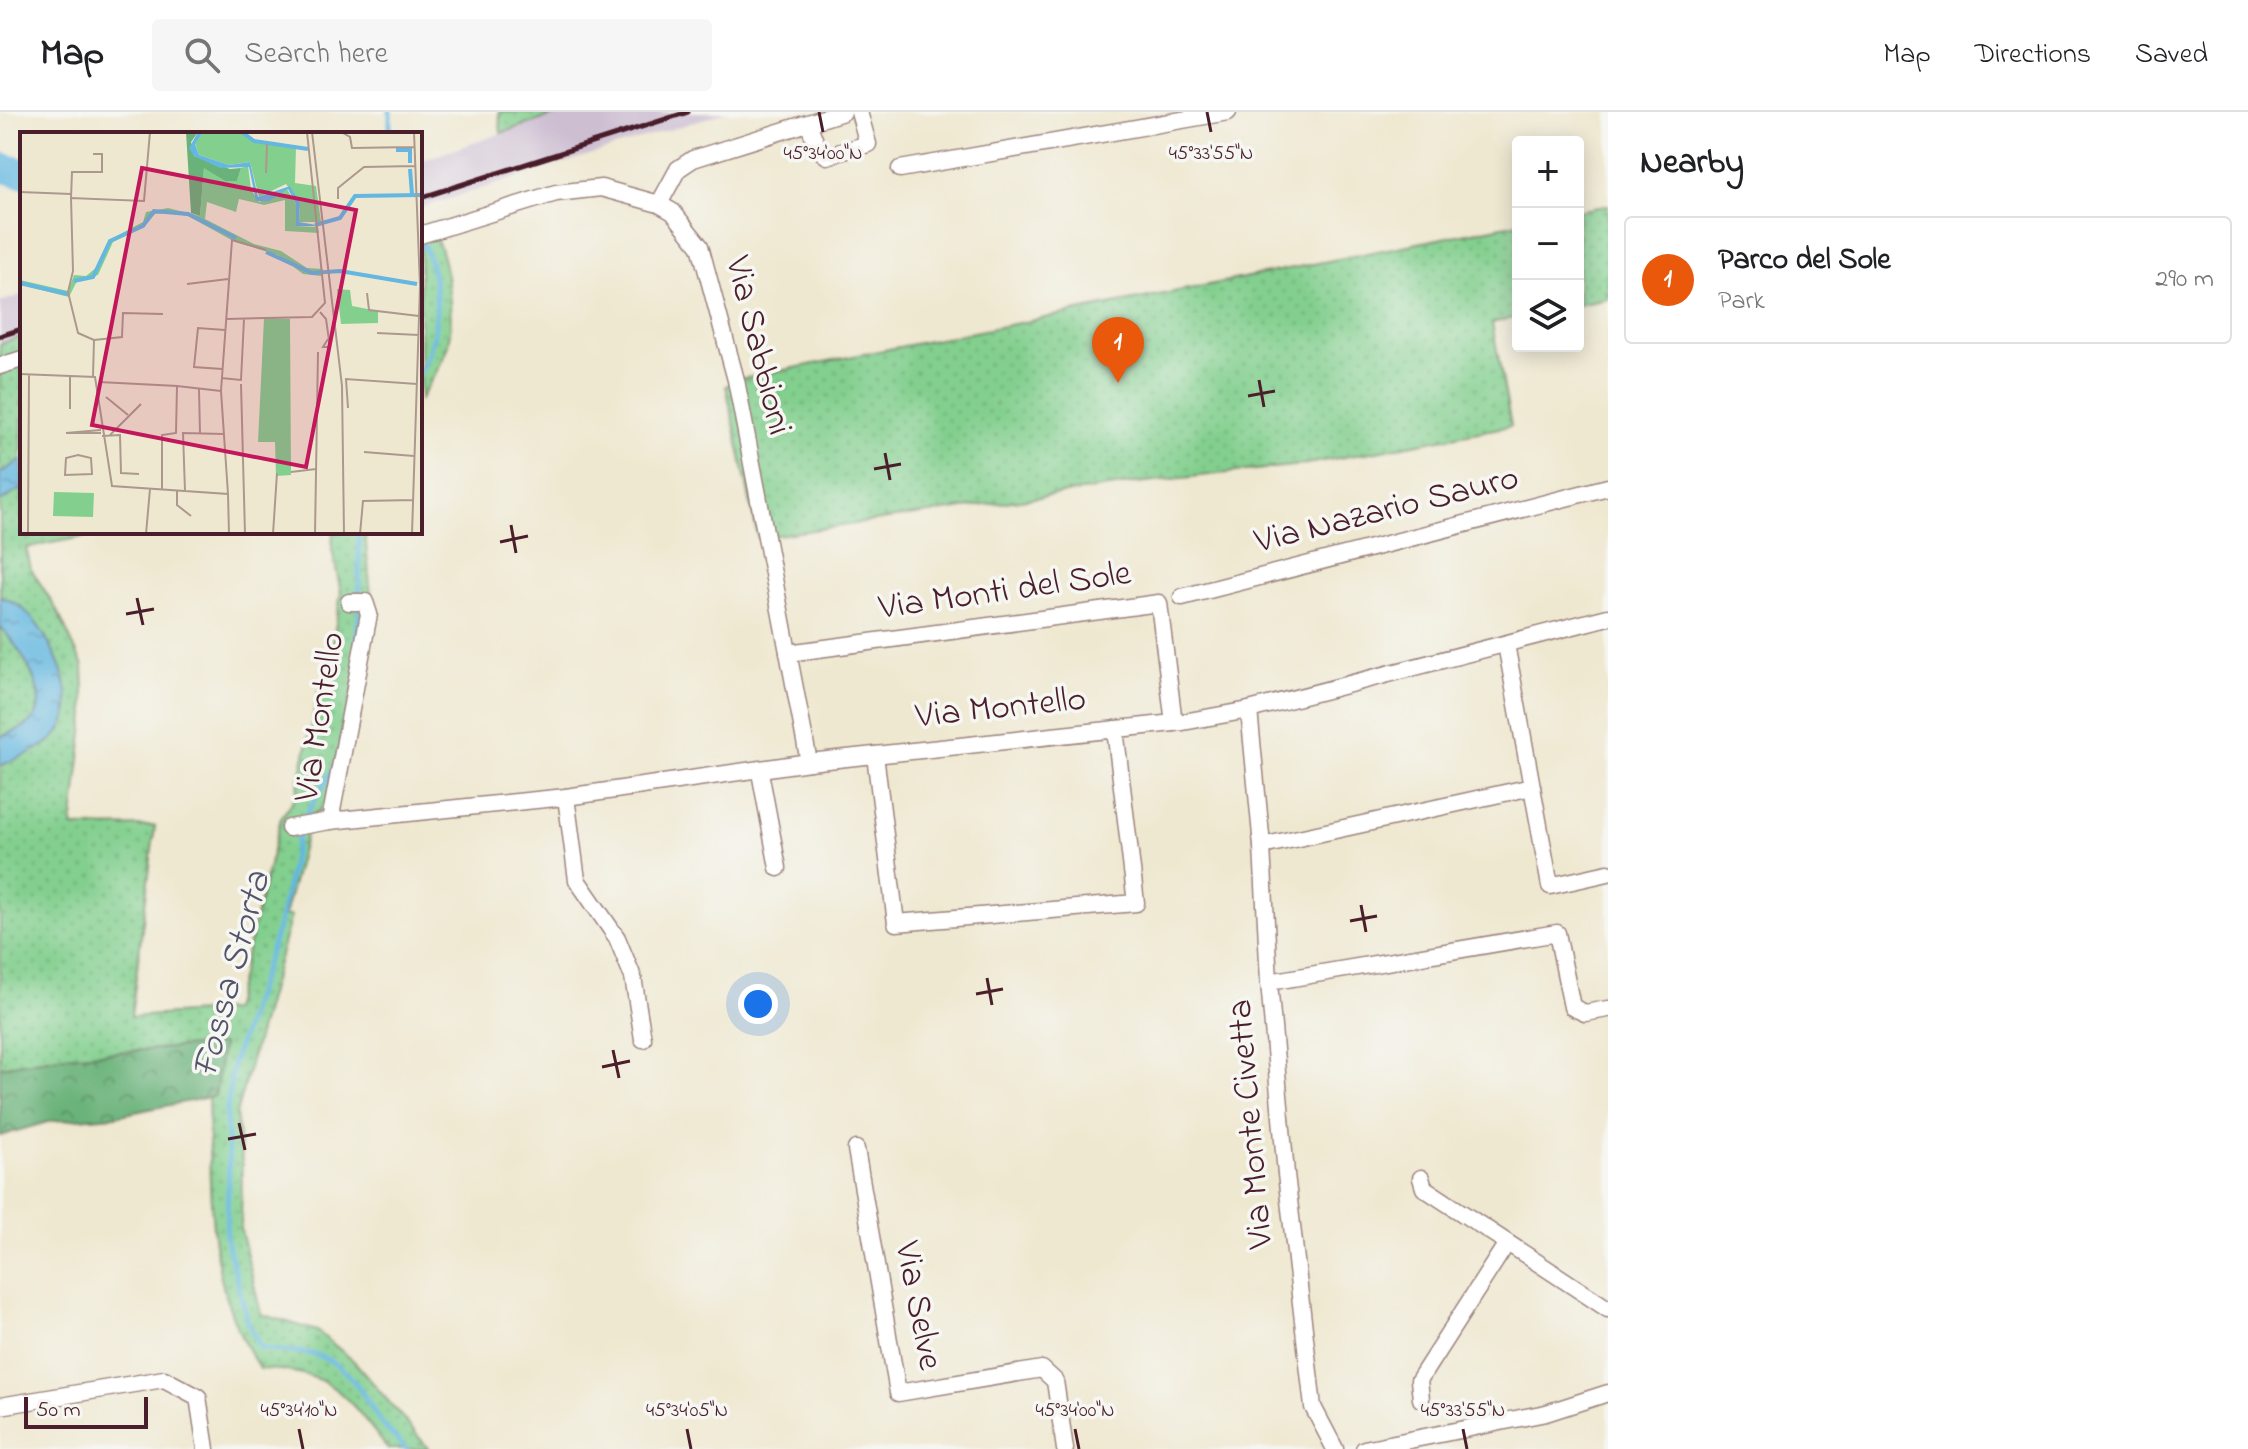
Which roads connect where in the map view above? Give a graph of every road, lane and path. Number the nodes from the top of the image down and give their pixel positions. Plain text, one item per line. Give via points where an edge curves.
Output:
1 (843, 112) edge
2 (859, 112) edge
3 (1228, 112) edge
4 (809, 125) junction
5 (900, 169) dead end
6 (659, 204) junction
7 (425, 234) edge
8 (20, 360) edge
9 (0, 366) edge
10 (1608, 487) edge
11 (1182, 597) dead end
12 (357, 602) dead end
13 (1608, 617) edge
14 (1506, 644) junction
15 (788, 653) junction
16 (1249, 710) junction
17 (1174, 723) junction
18 (1115, 729) junction
19 (875, 755) junction
20 (809, 762) junction
21 (760, 772) junction
22 (1532, 787) junction
23 (566, 797) junction
24 (330, 821) junction
25 (297, 827) dead end
26 (1262, 846) junction
27 (778, 868) dead end
28 (1608, 873) edge
29 (1269, 982) junction
30 (1608, 1009) edge
31 (643, 1039) dead end
32 (856, 1149) dead end
33 (1421, 1178) dead end
34 (1507, 1243) junction
35 (1608, 1309) edge
36 (1608, 1393) edge
37 (1421, 1399) dead end
38 (0, 1406) edge
39 (206, 1449) edge
40 (1065, 1449) edge
41 (1335, 1449) edge
42 (1364, 1449) edge

1 - 4 street
2 - 4 street via 868,144 831,155 820,153
3 - 5 street
4 - 6 street via 693,159 678,169
6 - 7 street, Via Sabbioni via 601,188 556,193
6 - 15 street, Via Sabbioni via 673,212 700,246 736,380
8 - 9 street
10 - 11 street, Via Nazario Sauro
12 - 24 street, Via Montello via 369,614
13 - 14 street, Via Montello
14 - 16 street, Via Montello
14 - 22 street
15 - 17 street, Via Monti del Sole via 1159,603
15 - 20 street, Via Sabbioni
16 - 17 street, Via Montello
16 - 26 street
17 - 18 street, Via Montello
18 - 19 street, Via Montello
18 - 19 street via 1136,903 896,923
19 - 20 street, Via Montello
20 - 21 street, Via Montello
21 - 23 street, Via Montello
21 - 27 street
22 - 26 street
22 - 28 street via 1550,886
23 - 24 street, Via Montello
23 - 31 street via 577,880 633,977
24 - 25 street
26 - 29 street
29 - 30 street, Via Monte Civetta via 1557,933 1569,999 1576,1010
29 - 41 street, Via Monte Civetta via 1313,1407
32 - 40 street, Via Selve via 898,1393 1042,1369 1055,1381
33 - 34 street via 1424,1188
34 - 35 street
34 - 37 street via 1419,1380
36 - 42 street via 1546,1413
38 - 39 street via 164,1379 198,1397

